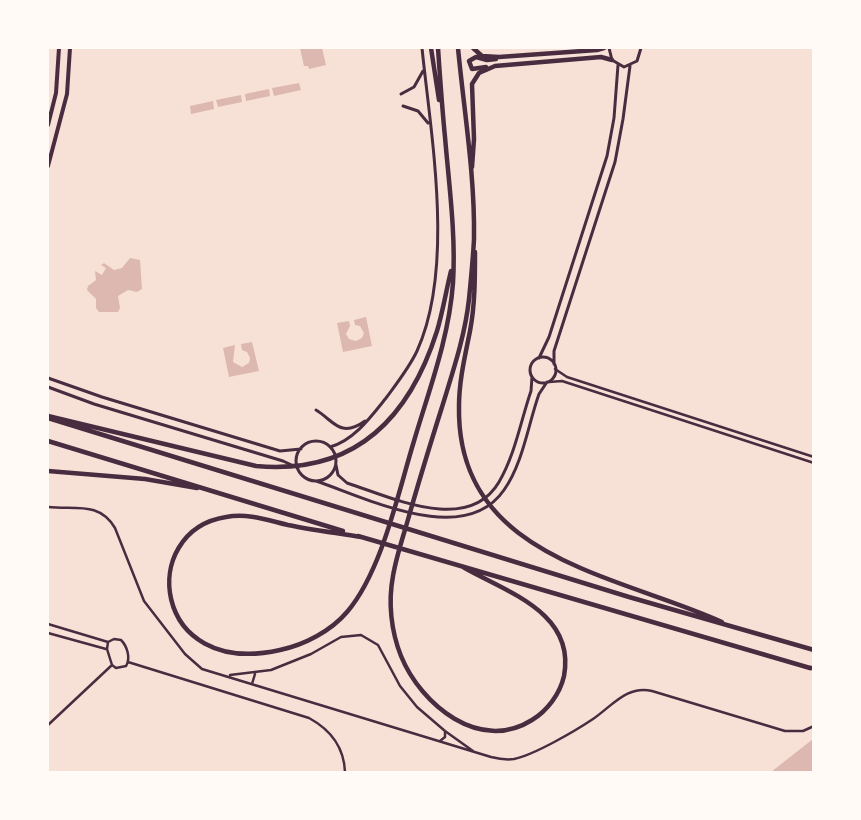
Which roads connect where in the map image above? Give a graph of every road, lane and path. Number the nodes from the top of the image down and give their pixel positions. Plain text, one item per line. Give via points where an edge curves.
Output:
1 (59, 48) edge
2 (70, 48) edge
3 (422, 48) edge
4 (431, 48) edge
5 (438, 48) edge
6 (458, 48) edge
7 (473, 48) edge
8 (594, 48) edge
9 (604, 48) edge
10 (609, 48) edge
11 (641, 48) edge
12 (578, 51) junction
13 (499, 57) junction
14 (612, 60) junction
15 (495, 66) junction
16 (618, 66) junction
17 (630, 66) junction
18 (424, 68) junction
19 (401, 94) dead end
20 (403, 106) dead end
21 (442, 114) junction
22 (48, 125) edge
23 (430, 126) junction
24 (48, 166) edge
25 (471, 176) junction
26 (474, 240) junction
27 (452, 267) junction
28 (539, 358) junction
29 (554, 364) junction
30 (556, 369) junction
31 (532, 377) junction
32 (48, 378) edge
33 (548, 382) junction
34 (48, 387) edge
35 (316, 410) dead end
36 (376, 411) junction
37 (48, 417) edge
38 (48, 440) edge
39 (330, 447) junction
40 (301, 449) junction
41 (814, 457) edge
42 (814, 463) edge
43 (336, 465) junction
44 (298, 468) junction
45 (48, 471) edge
46 (316, 481) junction
47 (214, 491) junction
48 (48, 507) edge
49 (361, 537) junction
50 (463, 567) junction
51 (48, 624) edge
52 (740, 630) junction
53 (48, 633) edge
54 (108, 642) junction
55 (107, 649) junction
56 (814, 650) edge
57 (128, 662) junction
58 (112, 665) junction
59 (812, 668) edge
60 (255, 674) junction
61 (227, 676) junction
62 (252, 684) junction
63 (48, 725) edge
64 (814, 726) edge
65 (445, 731) junction
66 (440, 741) junction
67 (477, 753) junction
68 (344, 772) edge

1 - 22 main road via 59,79
2 - 24 main road via 67,94
3 - 18 street
4 - 21 highway
5 - 21 highway
6 - 25 highway
7 - 13 highway via 482,56
8 - 12 highway
9 - 12 highway
10 - 14 street
11 - 17 street via 639,59
12 - 13 highway
13 - 15 highway via 487,60 474,57 469,62 474,70
14 - 15 highway via 601,57
14 - 16 street
15 - 25 highway via 479,73 472,84 474,139
16 - 17 street
16 - 28 street via 607,156 549,337
17 - 29 street via 615,162 553,354
18 - 19 street via 411,90
18 - 23 street
20 - 23 street via 418,111
21 - 27 highway via 452,219
23 - 36 street via 438,225 432,295 417,350 403,376
25 - 26 highway
26 - 50 highway via 460,348 418,481 397,558 390,601 396,638 409,672 429,698 448,715 470,727 499,731 524,725 545,710 559,689 564,674 562,643 553,624 533,604
26 - 52 highway via 472,311 459,396 460,431 469,466 485,497 508,525 551,555
27 - 37 highway via 436,333 411,390 400,408 372,438 345,454 316,464 256,466
27 - 49 highway via 444,341 403,478 378,558 366,585 348,611 319,634 282,650 246,654 202,644 186,631 174,608 170,590 171,571 177,552 191,533 218,518 242,516
28 - 29 street
28 - 31 street via 531,367
29 - 30 street
30 - 33 street
30 - 41 street via 567,377
31 - 33 street via 540,383
31 - 43 street via 531,391 504,473 492,491 474,504 448,510 427,508 347,484 338,475
32 - 40 street via 280,451
33 - 42 street via 562,382
33 - 46 street via 539,394 508,484 494,501 476,512 460,518 434,518
34 - 44 street
35 - 36 street via 334,425 346,428 362,423
36 - 39 street via 346,440
37 - 52 highway
38 - 47 highway
39 - 40 street via 314,442
39 - 43 street
40 - 44 street via 297,458
43 - 46 street via 329,476
44 - 46 street via 303,476
45 - 47 highway via 145,479
47 - 49 highway
48 - 61 street via 102,511 122,544 137,587 149,609 191,662 202,669
49 - 50 highway
50 - 59 highway
51 - 54 street
52 - 56 highway
53 - 55 street
54 - 55 street
54 - 57 street via 114,639 124,642
55 - 58 street
57 - 58 street via 123,667
57 - 68 street via 309,718 320,724 339,744
58 - 63 street
60 - 61 street
60 - 62 street
60 - 65 street via 311,654 341,636 361,635 378,645 405,693
61 - 62 street
62 - 66 street
64 - 67 street via 804,731 785,731 640,690 627,693 588,722 520,757 504,759
65 - 66 street via 445,737
65 - 67 street
66 - 67 street

